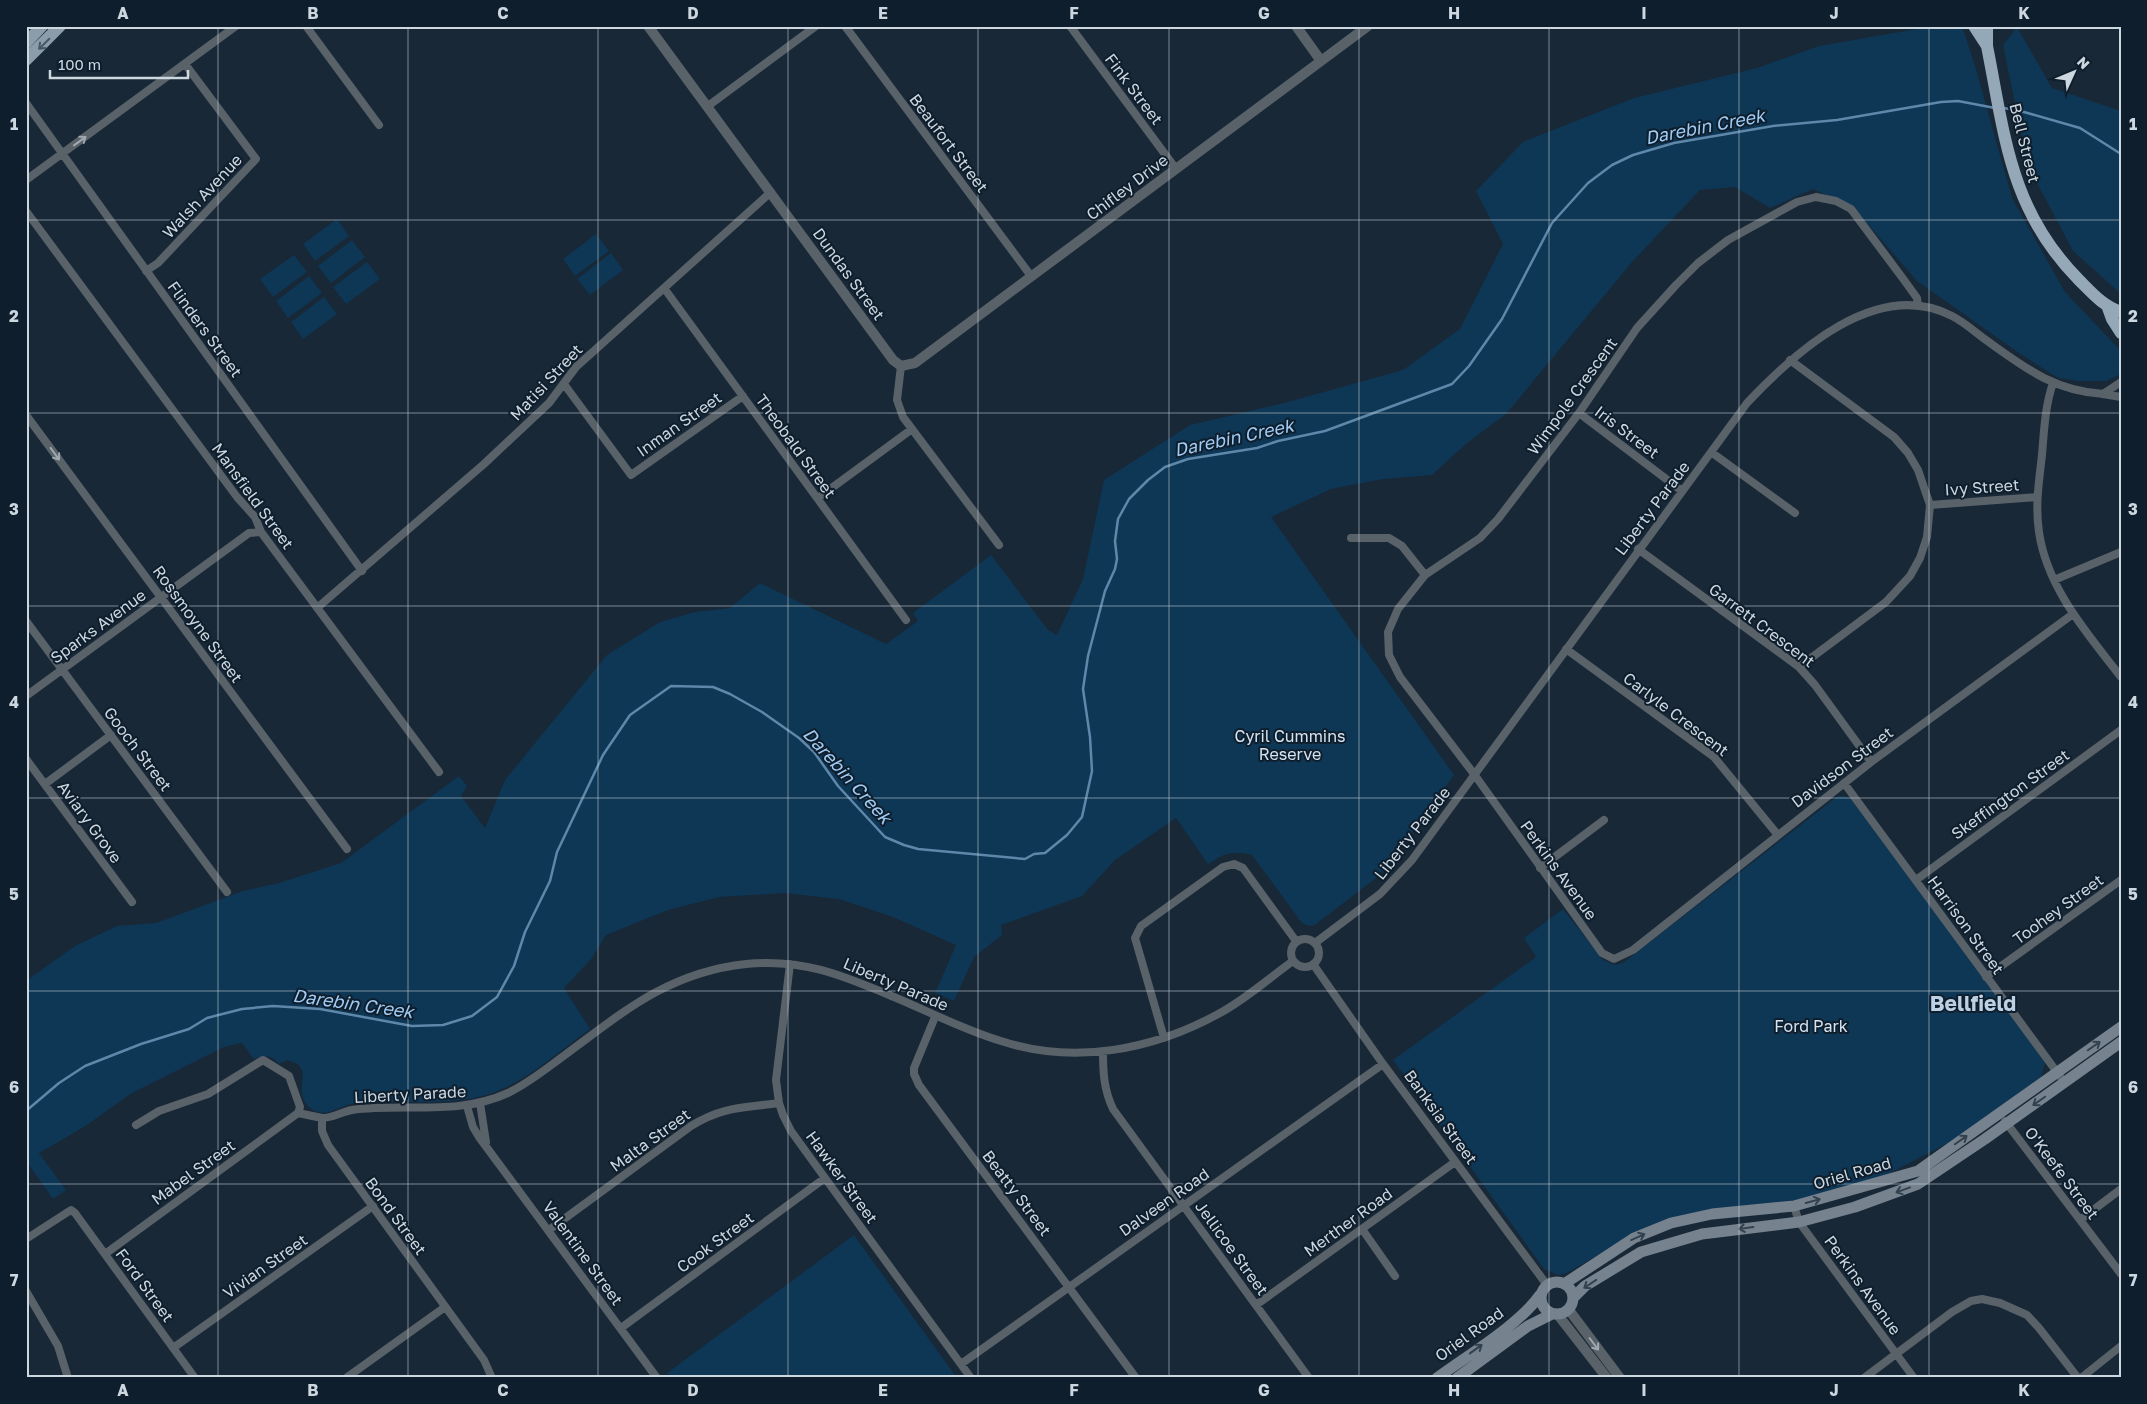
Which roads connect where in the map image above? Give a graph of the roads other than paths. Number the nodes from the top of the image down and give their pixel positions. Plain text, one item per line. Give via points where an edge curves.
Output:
1 (42, 26) edge
2 (60, 26) edge
3 (236, 26) edge
4 (306, 26) edge
5 (648, 26) edge
6 (816, 26) edge
7 (845, 26) edge
8 (1070, 26) edge
9 (1296, 26) edge
10 (1368, 26) edge
11 (1974, 26) edge
12 (1988, 27) edge
13 (26, 43) edge
14 (1987, 46) junction
15 (26, 60) edge
16 (1321, 61) junction
17 (185, 64) junction
18 (26, 103) edge
19 (708, 106) junction
20 (379, 125) dead end
21 (62, 153) junction
22 (1176, 169) junction
23 (26, 180) edge
24 (771, 192) junction
25 (26, 212) edge
26 (146, 270) junction
27 (1031, 276) junction
28 (664, 288) junction
29 (1918, 306) junction
30 (2108, 308) junction
31 (2121, 312) edge
32 (2121, 333) edge
33 (1790, 360) junction
34 (901, 366) junction
35 (2121, 382) edge
36 (2053, 383) junction
37 (564, 384) junction
38 (2104, 394) junction
39 (743, 396) junction
40 (2121, 397) edge
41 (1579, 413) junction
42 (26, 415) edge
43 (912, 429) junction
44 (1711, 452) junction
45 (1682, 491) junction
46 (2037, 497) junction
47 (818, 498) junction
48 (1930, 505) junction
49 (1795, 513) dead end
50 (261, 532) junction
51 (1352, 538) dead end
52 (999, 545) dead end
53 (1638, 549) junction
54 (2121, 552) edge
55 (362, 571) junction
56 (1425, 575) junction
57 (2054, 580) junction
58 (161, 597) junction
59 (317, 608) junction
60 (2073, 614) junction
61 (906, 620) dead end
62 (26, 621) edge
63 (1566, 649) junction
64 (1799, 667) junction
65 (62, 670) junction
66 (2121, 677) edge
67 (26, 696) edge
68 (2121, 730) edge
69 (111, 736) junction
70 (26, 759) edge
71 (1870, 762) junction
72 (439, 772) dead end
73 (1474, 774) junction
74 (1844, 783) junction
75 (45, 784) junction
76 (1604, 820) dead end
77 (1778, 834) junction
78 (348, 849) dead end
79 (1540, 868) junction
80 (1916, 880) junction
81 (2121, 880) edge
82 (227, 892) dead end
83 (132, 902) dead end
84 (1296, 941) junction
85 (1316, 943) junction
86 (1633, 950) joint
87 (1293, 961) junction
88 (790, 964) junction
89 (1313, 964) junction
90 (1986, 977) junction
91 (935, 1017) junction
92 (2121, 1027) edge
93 (1164, 1038) junction
94 (2121, 1042) edge
95 (1104, 1052) junction
96 (1383, 1064) junction
97 (2057, 1072) junction
98 (2065, 1083) junction
99 (480, 1103) junction
100 (779, 1103) junction
101 (468, 1106) junction
102 (298, 1113) junction
103 (2000, 1113) junction
104 (322, 1118) junction
105 (2007, 1124) junction
106 (136, 1125) dead end
107 (486, 1144) junction
108 (1455, 1162) junction
109 (825, 1178) junction
110 (2121, 1189) edge
111 (1184, 1205) junction
112 (373, 1206) junction
113 (1794, 1206) junction
114 (2080, 1220) junction
115 (1799, 1222) junction
116 (1362, 1229) junction
117 (549, 1230) junction
118 (26, 1239) edge
119 (105, 1254) junction
120 (2121, 1274) edge
121 (1395, 1276) dead end
122 (1564, 1284) junction
123 (1069, 1286) junction
124 (1544, 1290) junction
125 (26, 1291) edge
126 (1573, 1298) junction
127 (1256, 1305) junction
128 (445, 1307) junction
129 (1569, 1310) junction
130 (1555, 1315) junction
131 (621, 1328) junction
132 (2121, 1346) edge
133 (173, 1348) junction
134 (1897, 1354) junction
135 (961, 1364) junction
136 (68, 1378) edge
137 (195, 1378) edge
138 (346, 1378) edge
139 (492, 1378) edge
140 (657, 1378) edge
141 (971, 1378) edge
142 (1136, 1378) edge
143 (1309, 1378) edge
144 (1437, 1378) edge
145 (1457, 1378) edge
146 (1607, 1378) edge
147 (1620, 1378) edge
148 (1864, 1378) edge
149 (1914, 1378) edge
150 (2080, 1378) edge

1 - 13 main road
2 -> 15 main road
3 - 17 street
4 - 20 street
5 - 19 street, Dundas Street
6 - 19 street
7 - 27 street, Beaufort Street
8 - 22 street, Fink Street
9 - 16 street
10 - 16 street, Chifley Drive
11 - 14 highway, Bell Street
12 - 14 highway, Bell Street
14 - 30 highway, Bell Street via 2012,167 2024,201 2047,242 2075,276
16 - 22 street, Chifley Drive
21 -> 17 street
17 - 26 street, Walsh Avenue via 256,159 158,263
18 - 21 street, Flinders Street
19 - 24 street, Dundas Street
21 - 23 street
21 - 26 street, Flinders Street
22 - 27 street, Chifley Drive
24 - 28 street, Matisi Street
24 - 34 street, Dundas Street via 893,360
25 - 50 street, Mansfield Street via 237,497 255,516
26 - 55 street, Flinders Street
27 - 34 street, Chifley Drive via 915,363
28 - 37 street, Matisi Street via 576,367
28 - 39 street, Theobald Street
29 - 33 street, Liberty Parade via 1889,307 1860,316 1818,339
29 - 36 street, Liberty Parade via 1953,316 2015,361
29 - 41 street, Wimpole Crescent via 1917,298 1851,209 1836,201 1816,197 1797,202 1728,240 1698,263 1638,328
30 - 31 highway, Bell Street
30 - 32 highway, Bell Street
33 - 44 street, Liberty Parade via 1747,403
33 - 48 street via 1894,437 1918,470
34 - 43 street via 897,400
35 - 38 street
36 - 38 street, Liberty Parade via 2084,393
36 - 46 street via 2048,400
37 - 39 street, Inman Street via 631,475
37 - 55 street, Matisi Street via 535,417 489,460
38 - 40 street, Liberty Parade
39 - 47 street, Theobald Street
41 - 45 street, Iris Street
41 - 56 street, Wimpole Crescent via 1498,520 1480,538
42 -> 58 street, Rossmoyne Street
43 - 47 street
43 - 52 street
44 - 45 street, Liberty Parade
44 - 49 street
45 - 53 street, Liberty Parade
46 - 48 street, Ivy Street
46 - 57 street via 2038,531
47 - 61 street, Theobald Street
48 - 64 street via 1927,537 1910,576 1886,602
50 - 58 street, Sparks Avenue via 250,533
50 - 59 street, Mansfield Street
51 - 56 street via 1390,538 1402,546
53 - 63 street, Liberty Parade
53 - 64 street, Garrett Crescent
54 - 57 street
55 - 59 street, Matisi Street
56 - 73 street, Wimpole Crescent via 1398,609 1388,632 1389,655 1400,677
57 - 60 street
58 - 65 street, Sparks Avenue
58 - 78 street, Rossmoyne Street
59 - 72 street, Mansfield Street
60 - 66 street
60 - 71 street, Davidson Street
62 - 65 street, Gooch Street
63 - 73 street, Liberty Parade
63 - 77 street, Carlyle Crescent via 1714,757
64 - 71 street, Garrett Crescent
65 - 67 street, Sparks Avenue
65 - 69 street, Gooch Street
68 - 80 street, Skeffington Street
69 - 75 street
69 - 82 street, Gooch Street
70 - 75 street, Aviary Grove
71 - 74 street, Davidson Street
73 - 79 street, Perkins Avenue
73 - 85 street, Liberty Parade via 1396,879
74 - 77 street, Davidson Street
74 - 80 street, Harrison Street
75 - 83 street, Aviary Grove
76 - 79 street
77 - 86 street, Davidson Street
79 - 86 street, Perkins Avenue via 1602,953 1614,959
80 - 90 street, Harrison Street
81 - 90 street, Toohey Street
84 - 85 street via 1306,938
84 - 87 street via 1290,952
84 - 93 street via 1243,868 1234,864 1223,867 1141,926 1135,938
85 - 89 street via 1318,956
87 - 89 street via 1301,966
87 - 93 street, Liberty Parade via 1222,1012
88 - 91 street, Liberty Parade via 826,970 855,980
88 - 99 street, Liberty Parade via 724,967 666,986 632,1006 519,1088
88 - 100 street, Hawker Street via 776,1080
89 - 96 street, Banksia Street
90 - 97 street, Harrison Street
91 - 95 street, Liberty Parade via 1024,1047
91 - 123 street, Beatty Street via 916,1059 914,1074 919,1085
97 -> 92 main road, Oriel Road
93 - 95 street, Liberty Parade
94 - 98 main road, Oriel Road
95 - 111 street, Jellicoe Street via 1104,1077 1113,1109
96 - 108 street, Banksia Street
96 - 111 street, Dalveen Road
97 - 98 street, Harrison Street
97 - 103 main road, Oriel Road
98 -> 105 main road, Oriel Road
99 - 101 street, Liberty Parade
99 - 107 street, Valentine Street
100 - 109 street, Hawker Street via 791,1130
100 - 117 street, Malta Street via 732,1108 708,1116
101 - 104 street, Liberty Parade via 353,1110 336,1117
101 - 107 street, Valentine Street via 473,1127
102 - 104 street
102 - 106 street via 300,1108 289,1076 263,1060 208,1094 159,1111
102 - 119 street, Mabel Street
103 - 105 street, O'Keefe Street
113 -> 103 main road, Oriel Road via 1918,1171
104 - 112 street, Bond Street via 322,1131 328,1145
105 - 114 street, O'Keefe Street
105 -> 115 main road, Oriel Road via 1918,1184 1855,1207
107 - 117 street, Valentine Street
108 - 116 street, Merther Road
108 - 124 street, Banksia Street
109 - 131 street, Cook Street
109 - 135 street, Hawker Street
110 - 114 street
111 - 123 street, Dalveen Road
111 - 127 street, Jellicoe Street
112 - 128 street, Bond Street
112 - 133 street, Vivian Street
113 - 115 street, Perkins Avenue
122 -> 113 main road, Oriel Road via 1634,1238 1671,1223 1712,1214
114 - 120 street, O'Keefe Street
115 -> 126 main road, Oriel Road via 1702,1234 1641,1252 1585,1286
115 - 134 street, Perkins Avenue
116 - 121 street
116 - 127 street, Merther Road
117 - 131 street, Valentine Street
118 - 119 street, Ford Street via 71,1210
119 - 133 street, Ford Street
122 - 124 main road via 1558,1282
122 - 126 main road
123 - 135 street, Dalveen Road
123 - 142 street, Beatty Street
124 - 130 main road via 1542,1307
144 -> 124 main road, Oriel Road via 1515,1321 1532,1307
125 - 136 street via 58,1346
126 - 129 main road
127 - 143 street, Jellicoe Street
128 - 138 street
128 - 139 street, Bond Street via 484,1360
129 - 130 main road
129 -> 147 street
130 - 145 main road, Oriel Road via 1528,1326
130 - 146 street
131 - 140 street, Valentine Street
132 - 150 street
133 - 137 street, Ford Street
134 - 148 street
134 - 149 street, Perkins Avenue
134 - 150 street via 1952,1312 1970,1301 1982,1299 2000,1302 2027,1316
135 - 141 street, Hawker Street

